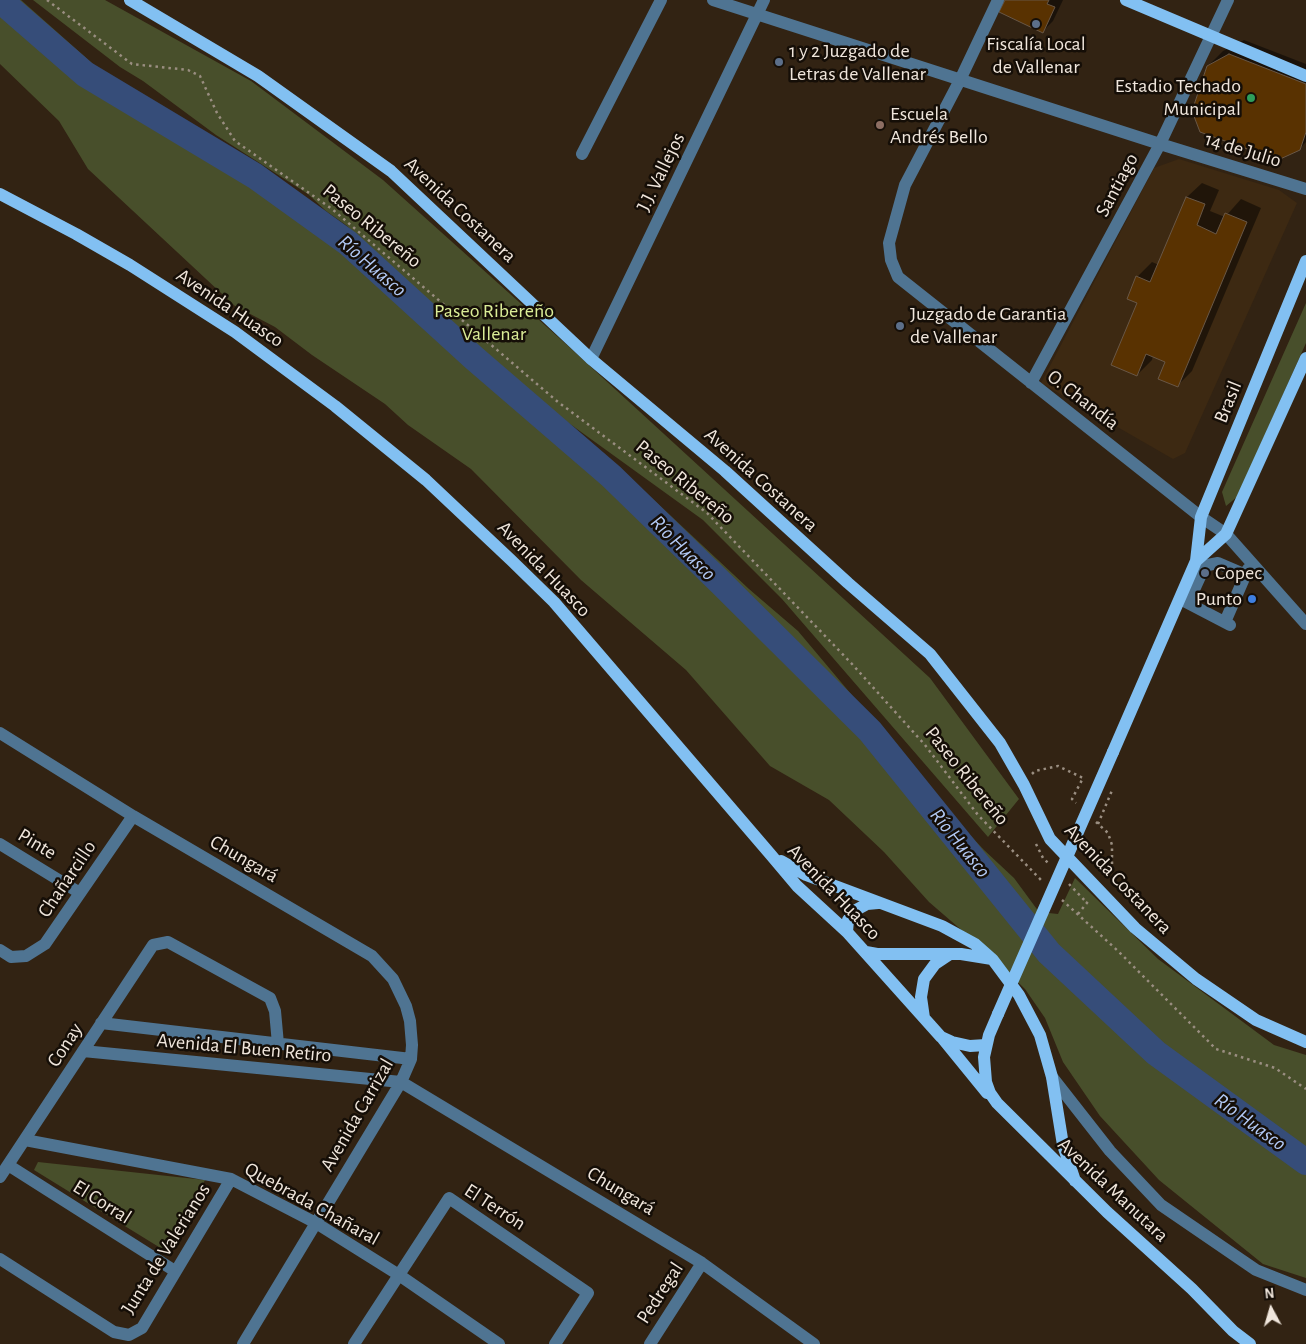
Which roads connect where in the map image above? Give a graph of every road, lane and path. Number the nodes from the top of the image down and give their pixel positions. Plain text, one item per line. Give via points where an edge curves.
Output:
1 (46, 0) edge
2 (130, 0) edge
3 (661, 0) edge
4 (713, 0) edge
5 (764, 0) edge
6 (998, 0) edge
7 (1126, 0) edge
8 (1228, 0) edge
9 (757, 14) junction
10 (1211, 37) junction
11 (1306, 76) edge
12 (960, 80) junction
13 (1160, 144) junction
14 (582, 154) dead end
15 (1306, 189) edge
16 (0, 194) edge
17 (1306, 261) edge
18 (1306, 358) edge
19 (591, 359) junction
20 (1031, 383) junction
21 (1201, 517) junction
22 (1226, 534) junction
23 (1196, 561) junction
24 (1251, 562) junction
25 (1246, 575) junction
26 (1184, 601) junction
27 (1306, 624) edge
28 (0, 733) edge
29 (133, 816) junction
30 (0, 844) edge
31 (772, 854) junction
32 (1044, 883) dead end
33 (80, 893) junction
34 (1057, 896) dead end
35 (880, 904) junction
36 (847, 932) junction
37 (0, 950) edge
38 (866, 952) junction
39 (950, 954) junction
40 (993, 960) junction
41 (924, 1018) junction
42 (101, 1023) junction
43 (941, 1037) junction
44 (1306, 1042) edge
45 (278, 1044) junction
46 (986, 1045) junction
47 (83, 1052) junction
48 (411, 1059) junction
49 (1052, 1076) junction
50 (401, 1082) junction
51 (1306, 1089) edge
52 (997, 1103) junction
53 (25, 1140) junction
54 (8, 1165) junction
55 (0, 1177) edge
56 (231, 1179) junction
57 (1075, 1181) junction
58 (316, 1223) junction
59 (0, 1258) edge
60 (702, 1263) junction
61 (176, 1271) junction
62 (399, 1275) junction
63 (1306, 1290) edge
64 (243, 1344) edge
65 (354, 1344) edge
66 (499, 1344) edge
67 (555, 1344) edge
68 (650, 1344) edge
69 (814, 1344) edge
70 (1250, 1344) edge

1 - 32 path, Paseo Ribereño via 132,64 188,70 200,76 217,113 235,141 332,209 558,402 707,513 852,664 925,745 978,815
2 - 19 main road, Avenida Costanera via 258,76 391,171
3 - 14 street
4 - 9 street, 14 de Julio
5 - 9 street, J.J. Vallejos
6 - 12 street, O. Chandía
7 - 10 main road
8 - 10 street, Santiago
9 - 12 street, 14 de Julio
9 - 19 street, J.J. Vallejos
10 - 11 main road
10 - 13 street, Santiago
12 - 13 street, 14 de Julio
12 - 20 street, O. Chandía via 905,185 889,243 891,260 898,277
13 - 15 street, 14 de Julio
13 - 20 street, Santiago
16 - 31 main road, Avenida Huasco via 122,261 235,332 335,406 426,480 554,602
17 - 21 main road, Brasil
18 - 22 main road, Brasil
19 - 44 main road, Avenida Costanera via 724,471 930,654 1000,743 1050,839 1135,928 1196,978 1256,1020
20 - 21 street, O. Chandía
21 - 22 street, O. Chandía
21 - 23 main road, Brasil
22 - 23 main road, Brasil
22 - 24 street, O. Chandía
23 - 26 main road, Brasil
24 - 25 street
24 - 27 street, O. Chandía
25 - 26 street via 1218,563 1208,565
25 - 26 street via 1228,624
26 - 46 main road, Brasil, bridge via 1113,752
28 - 29 street, Chungará
29 - 33 street, Chañarcillo
29 - 48 street, Chungará via 372,956 392,979 406,1006 412,1033
30 - 33 street, Pinte
31 - 35 main road via 801,872
31 - 36 main road, Avenida Huasco via 805,895
33 - 37 street, Chañarcillo via 45,944 26,956 11,957
34 - 51 path via 1118,951 1216,1050 1275,1068
35 - 36 main road via 868,904 856,910 848,920
35 - 40 main road via 942,926 975,944
36 - 38 main road, Avenida Huasco
38 - 39 main road
38 - 41 main road, Avenida Huasco
39 - 40 main road
39 - 41 main road via 934,964 924,979 921,997
40 - 49 main road via 1030,1014
41 - 43 main road, Avenida Huasco
42 - 45 street, Avenida El Buen Retiro
42 - 45 street, Conay via 153,945 168,942 270,998 275,1011
42 - 47 street, Conay
43 - 46 main road, Avenida Huasco via 970,1046
43 - 52 main road
45 - 48 street, Avenida El Buen Retiro
46 - 52 main road, Avenida Manutara via 986,1082
47 - 50 street, Avenida El Buen Retiro
47 - 53 street, Conay
48 - 50 street, Avenida Carrizal
49 - 57 main road via 1062,1136
49 - 63 street via 1110,1151 1161,1205 1256,1270
50 - 58 street, Avenida Carrizal
50 - 60 street, Chungará
52 - 57 main road, Avenida Manutara
53 - 54 street, Conay
53 - 56 street, Quebrada Chañaral
54 - 55 street, Conay
54 - 61 street, El Corral
56 - 58 street, Quebrada Chañaral
56 - 61 street, Junta de Valerianos
57 - 70 main road, Avenida Manutara
58 - 62 street, Quebrada Chañaral
58 - 64 street, Avenida Carrizal
59 - 61 street, Junta de Valerianos via 114,1332 129,1335 142,1328
60 - 68 street, Pedregal
60 - 69 street, Chungará
62 - 65 street, El Terrón
62 - 66 street, Quebrada Chañaral
62 - 67 street, El Terrón via 449,1198 588,1293

